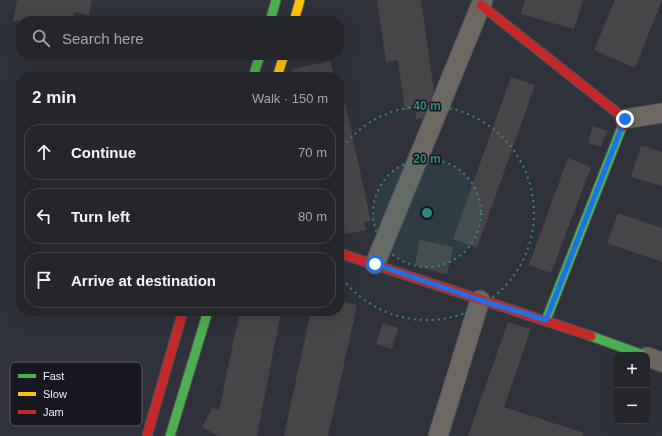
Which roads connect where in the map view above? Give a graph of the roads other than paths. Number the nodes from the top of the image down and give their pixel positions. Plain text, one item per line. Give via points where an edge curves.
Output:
1 (276, 0) edge
2 (300, 0) edge
3 (482, 2) edge
4 (271, 16) edge
5 (295, 16) edge
6 (258, 60) edge
7 (283, 60) edge
8 (255, 72) edge
9 (279, 72) edge
10 (662, 112) edge
11 (625, 119) junction
12 (344, 255) edge
13 (375, 264) junction
14 (480, 300) junction
15 (182, 316) edge
16 (206, 316) edge
17 (546, 320) junction
18 (635, 352) edge
19 (650, 357) edge
20 (662, 362) edge
21 (147, 436) edge
22 (170, 436) edge
23 (438, 436) edge

1 - 4 street
2 - 5 street
3 - 11 street
3 - 13 street
6 - 8 street
7 - 9 street
10 - 11 street
11 - 17 street
12 - 13 street
13 - 14 street
14 - 17 street
14 - 23 street
15 - 21 street
16 - 22 street
17 - 18 street
19 - 20 street

